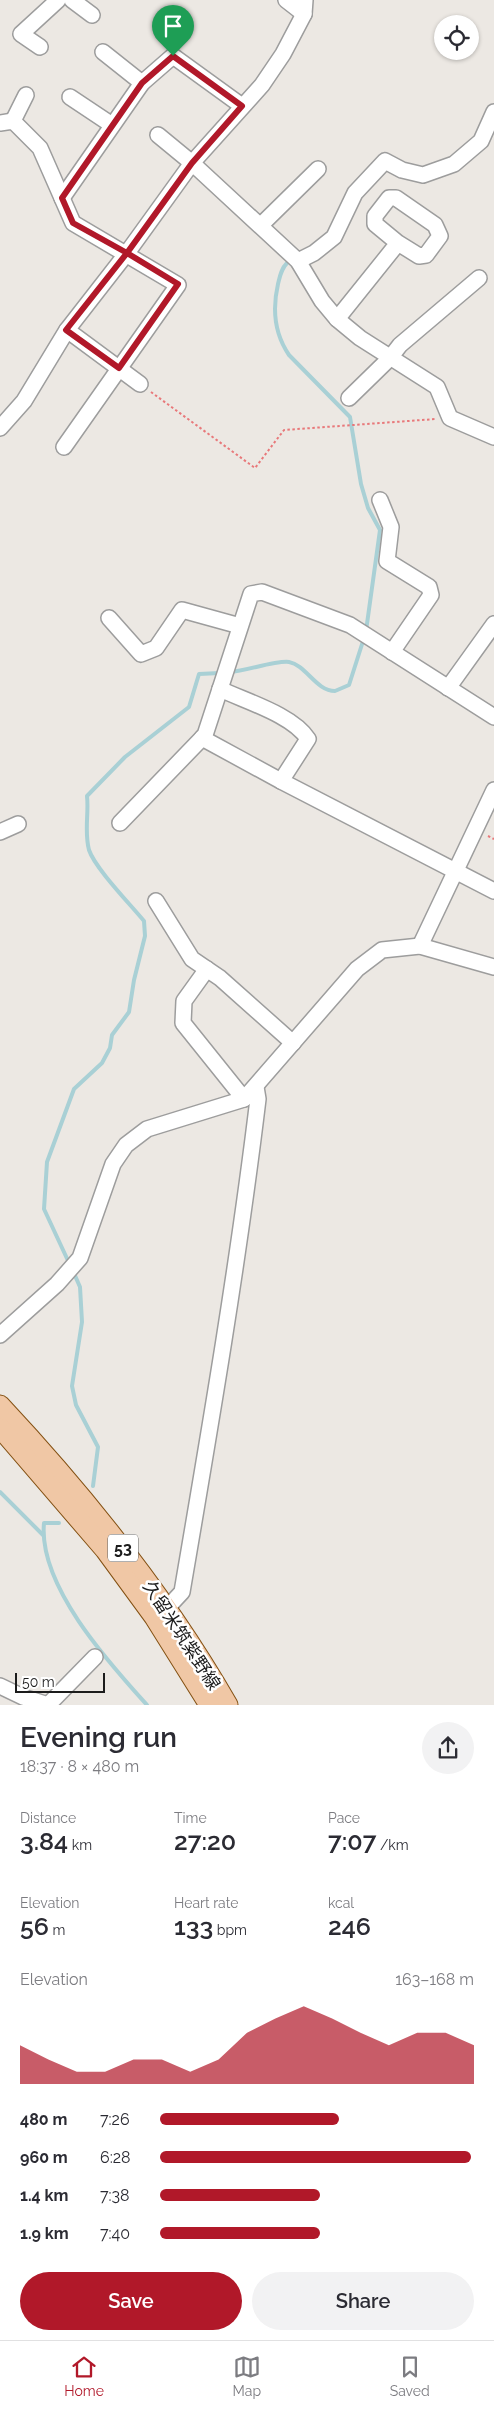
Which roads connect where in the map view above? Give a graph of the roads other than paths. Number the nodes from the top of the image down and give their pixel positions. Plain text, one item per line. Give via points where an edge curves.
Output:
1 (58, 0) edge
2 (72, 0) edge
3 (286, 0) edge
4 (304, 7) edge
5 (92, 15) dead end
6 (40, 47) dead end
7 (103, 52) dead end
8 (142, 83) junction
9 (26, 95) dead end
10 (70, 97) dead end
11 (242, 106) junction
12 (494, 112) edge
13 (6, 122) edge
14 (112, 125) junction
15 (158, 135) dead end
16 (192, 163) junction
17 (318, 169) dead end
18 (62, 198) junction
19 (261, 225) junction
20 (398, 243) dead end
21 (127, 253) junction
22 (298, 261) junction
23 (479, 278) dead end
24 (337, 319) junction
25 (66, 330) junction
26 (390, 358) junction
27 (119, 368) junction
28 (140, 384) road end
29 (349, 398) dead end
30 (0, 428) edge
31 (494, 437) edge
32 (64, 448) dead end
33 (380, 500) dead end
34 (110, 618) dead end
35 (494, 624) edge
36 (240, 626) junction
37 (392, 652) junction
38 (448, 688) junction
39 (220, 689) junction
40 (494, 717) edge
41 (202, 738) junction
42 (280, 781) junction
43 (494, 790) edge
44 (120, 823) dead end
45 (18, 824) dead end
46 (0, 832) edge
47 (454, 871) junction
48 (494, 891) edge
49 (156, 902) dead end
50 (420, 946) junction
51 (494, 967) edge
52 (207, 969) junction
53 (293, 1043) junction
54 (256, 1087) junction
55 (244, 1099) junction
56 (0, 1334) edge
57 (0, 1405) edge
58 (0, 1428) edge
59 (168, 1608) junction
60 (96, 1657) dead end
61 (0, 1686) edge
62 (209, 1705) edge
63 (228, 1705) edge

1 - 6 street via 21,34
2 - 5 street
3 - 4 street
4 - 11 street via 273,70
7 - 8 street
8 - 11 street via 173,56
8 - 14 street
9 - 13 street
10 - 14 street
11 - 16 street
12 - 22 street via 481,141 454,164 423,175 402,170 385,161 355,193 334,237
13 - 18 street via 40,148
14 - 18 street
15 - 16 street
16 - 19 street
16 - 21 street
17 - 19 street
18 - 21 street via 73,223
19 - 22 street
20 - 24 street
21 - 25 street
21 - 27 street via 178,284
22 - 24 street
23 - 26 street via 400,345
24 - 26 street
25 - 27 street
25 - 30 street via 24,401
26 - 29 street
26 - 31 street via 437,387 450,418
27 - 28 street
27 - 32 street
33 - 37 street via 391,527 387,560 429,587 431,595
34 - 36 street via 141,654 156,648 182,610
35 - 38 street
36 - 37 street via 250,594 262,592 350,625
36 - 39 street
37 - 38 street
38 - 40 street
39 - 41 street
39 - 42 street via 280,716 304,732 308,739
41 - 42 street
41 - 44 street
42 - 47 street
43 - 47 street
45 - 46 street
47 - 48 street
47 - 50 street
49 - 52 street via 192,959
50 - 51 street
50 - 53 street via 382,950 357,969
52 - 53 street
52 - 55 street via 184,1001 182,1023
53 - 54 street
54 - 55 street
54 - 59 street via 258,1099 244,1218 219,1378 182,1592
55 - 56 street via 147,1129 126,1145 113,1164 80,1258 57,1284
57 - 59 main road, 久留米筑紫野線 / 53 via 111,1532
58 - 62 main road, 久留米筑紫野線 / 53 via 104,1550 154,1617
59 - 63 main road, 久留米筑紫野線 / 53
60 - 61 street via 48,1705 22,1698

